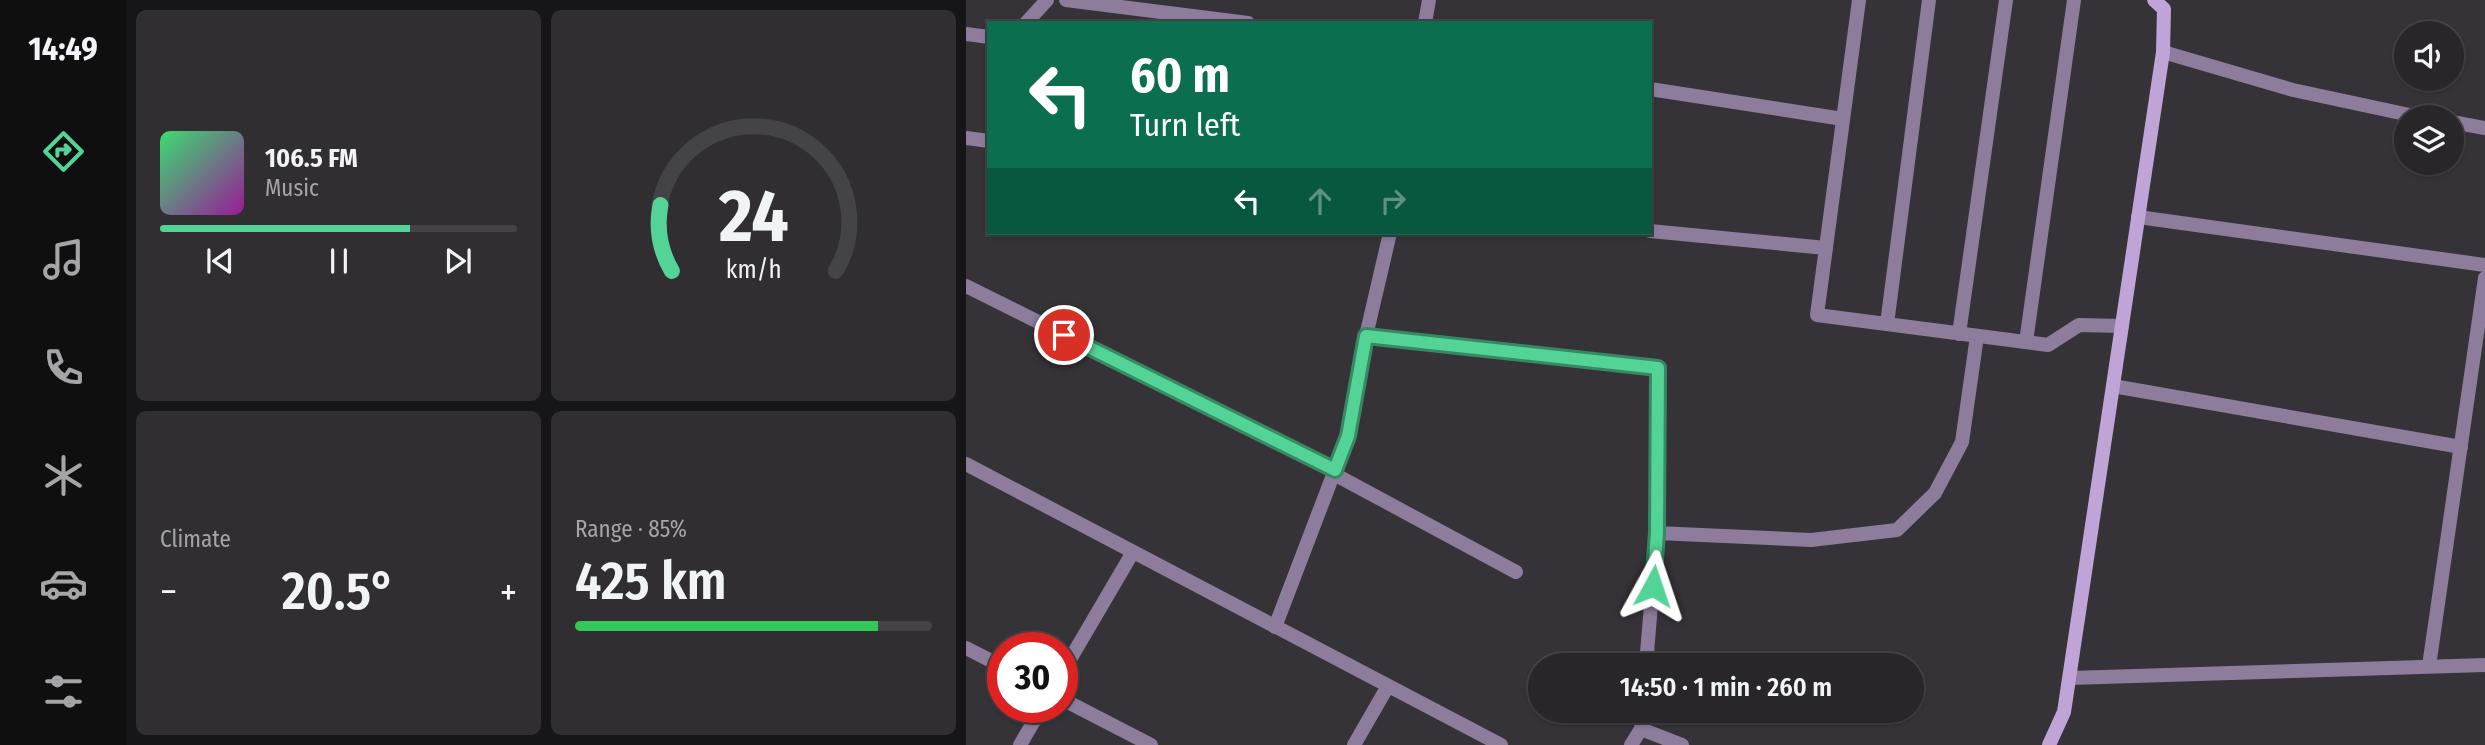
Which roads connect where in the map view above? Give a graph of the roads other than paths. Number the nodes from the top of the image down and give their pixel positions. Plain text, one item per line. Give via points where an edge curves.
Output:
1 (1047, 0) edge
2 (1066, 0) edge
3 (1429, 0) edge
4 (1859, 0) edge
5 (1929, 0) edge
6 (2006, 0) edge
7 (2074, 0) edge
8 (2154, 0) edge
9 (1116, 3) edge
10 (1028, 21) edge
11 (1235, 21) edge
12 (1424, 21) edge
13 (966, 34) edge
14 (987, 37) edge
15 (2163, 52) junction
16 (1652, 89) edge
17 (2394, 112) edge
18 (1843, 119) junction
19 (2464, 124) edge
20 (2485, 128) edge
21 (966, 138) edge
22 (987, 141) edge
23 (2138, 217) junction
24 (1652, 231) edge
25 (1390, 235) edge
26 (1826, 248) junction
27 (2485, 265) edge
28 (2485, 278) edge
29 (966, 286) edge
30 (1887, 324) junction
31 (2122, 326) junction
32 (1959, 334) junction
33 (1366, 336) junction
34 (1977, 336) junction
35 (2026, 342) junction
36 (2113, 386) junction
37 (2460, 447) junction
38 (966, 464) edge
39 (1335, 470) junction
40 (1657, 533) junction
41 (1133, 552) junction
42 (1516, 572) dead end
43 (1275, 627) junction
44 (1078, 646) edge
45 (966, 648) edge
46 (1647, 653) edge
47 (987, 659) edge
48 (2485, 665) edge
49 (2429, 666) junction
50 (2070, 678) junction
51 (1388, 686) junction
52 (1078, 707) edge
53 (1033, 723) edge
54 (1642, 723) edge
55 (1641, 729) junction
56 (1480, 740) edge
57 (1020, 745) edge
58 (1151, 745) edge
59 (1354, 745) edge
60 (1501, 745) edge
61 (1631, 745) edge
62 (1682, 745) edge
63 (2049, 745) edge

1 - 10 street
2 - 9 street
3 - 12 street
4 - 18 street
5 - 30 street
6 - 32 street
7 - 35 street
8 - 15 street via 2164,9
9 - 11 street
13 - 14 street
15 - 17 street via 2294,90
15 - 23 street
16 - 18 street
18 - 26 street
19 - 20 street
21 - 22 street
23 - 27 street
23 - 31 street
24 - 26 street
25 - 33 street
26 - 30 street via 1817,315
28 - 37 street
29 - 39 street
30 - 32 street
31 - 35 street via 2079,325 2048,345
31 - 36 street
32 - 34 street
33 - 39 street via 1348,436
33 - 40 street via 1658,368
34 - 35 street
34 - 40 street via 1962,442 1936,493 1897,530 1811,540
36 - 37 street
36 - 50 street
37 - 49 street
38 - 41 street
39 - 42 street via 1334,474
39 - 43 street
40 - 46 street
41 - 43 street
41 - 44 street
43 - 51 street
45 - 47 street
48 - 49 street
49 - 50 street
50 - 63 street via 2064,712
51 - 56 street
51 - 59 street
52 - 58 street
53 - 57 street
54 - 55 street
55 - 61 street
55 - 62 street
56 - 60 street

